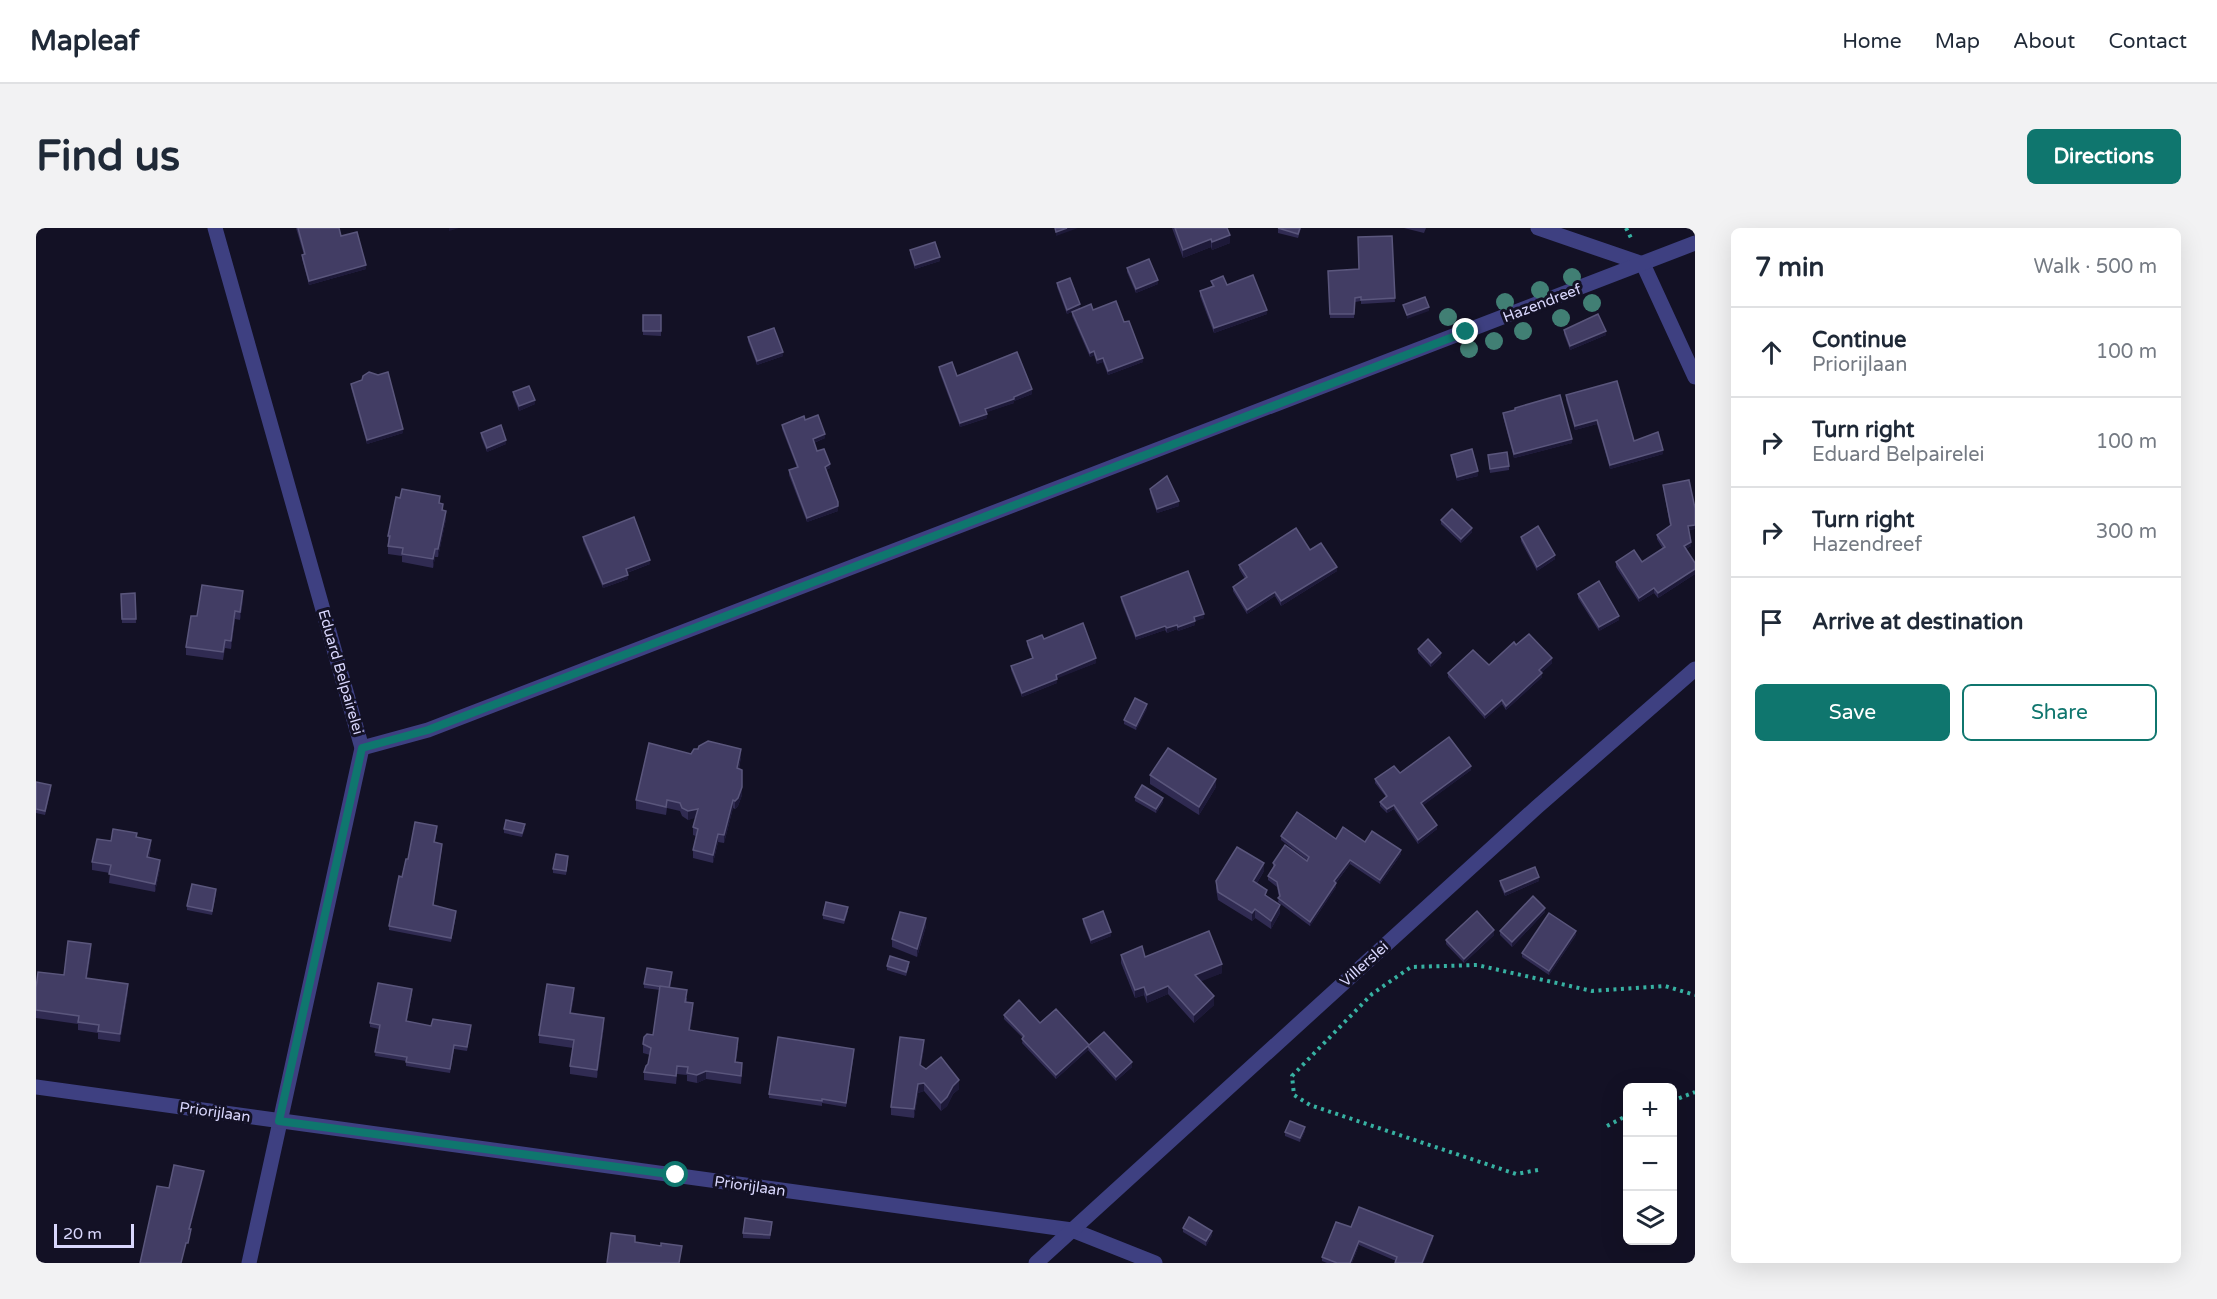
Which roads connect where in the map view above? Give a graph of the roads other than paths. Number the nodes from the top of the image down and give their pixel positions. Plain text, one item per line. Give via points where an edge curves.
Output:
1 (215, 228) edge
2 (1538, 228) edge
3 (1695, 243) edge
4 (1643, 264) junction
5 (1695, 377) edge
6 (1695, 669) edge
7 (362, 748) junction
8 (36, 1087) edge
9 (279, 1121) junction
10 (1072, 1230) junction
11 (249, 1263) edge
12 (1036, 1263) edge
13 (1155, 1263) edge

1 - 7 street, Eduard Belpairelei
2 - 4 street
3 - 4 street, Hazendreef
4 - 5 street
4 - 7 street, Hazendreef via 428,730
6 - 10 street, Villerslei via 1537,807
7 - 9 street, Eduard Belpairelei
8 - 9 street, Priorijlaan
9 - 10 street, Priorijlaan
9 - 11 street, Eduard Belpairelei
10 - 12 street, Villerslei
10 - 13 street, Priorijlaan

